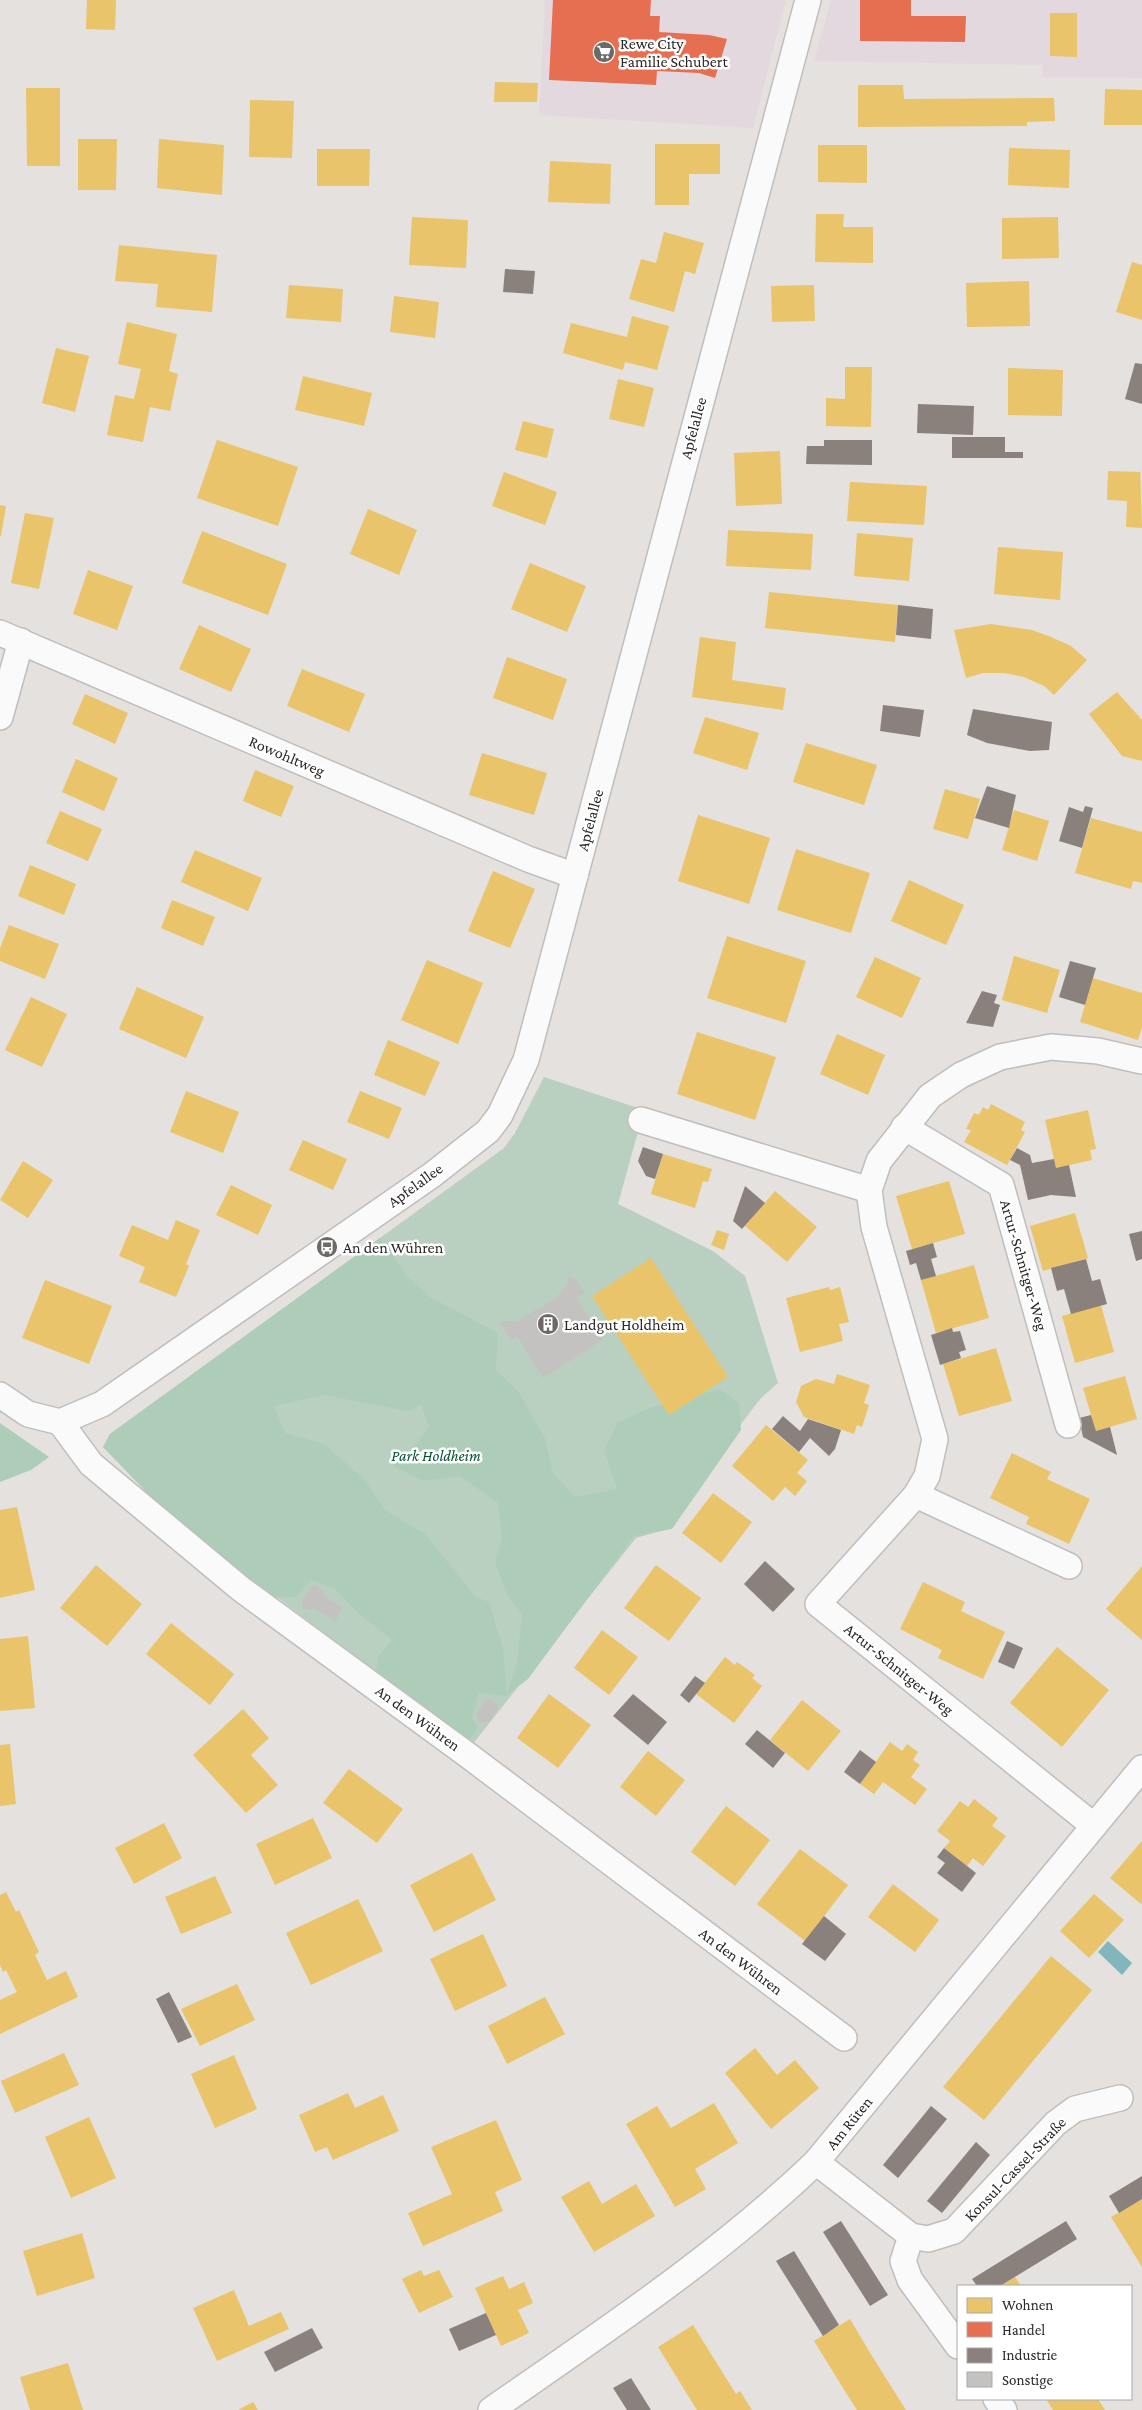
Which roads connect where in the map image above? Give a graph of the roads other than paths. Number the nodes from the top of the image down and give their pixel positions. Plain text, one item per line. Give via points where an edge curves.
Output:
1 (808, 0) edge
2 (10, 637) edge
3 (0, 717) edge
4 (575, 876) junction
5 (1142, 1062) edge
6 (641, 1120) dead end
7 (904, 1127) junction
8 (869, 1190) junction
9 (0, 1395) edge
10 (60, 1422) junction
11 (1068, 1425) dead end
12 (916, 1495) junction
13 (1069, 1566) dead end
14 (1142, 1768) edge
15 (1094, 1826) junction
16 (844, 2038) dead end
17 (1120, 2098) dead end
18 (816, 2162) junction
19 (911, 2236) junction
20 (957, 2345) edge
21 (491, 2410) edge

1 - 4 street, Apfelallee
2 - 3 street
2 - 4 street, Rowohltweg via 528,859
4 - 10 street, Apfelallee via 526,1060 500,1115 488,1131 432,1174 109,1399
5 - 7 street, Artur-Schnitger-Weg via 1098,1051 1051,1047 1000,1057 961,1075 930,1096
6 - 8 street
7 - 8 street, Artur-Schnitger-Weg via 879,1161
7 - 11 street, Artur-Schnitger-Weg via 1001,1185
8 - 12 street, Artur-Schnitger-Weg via 874,1227 935,1439 926,1476
9 - 10 street via 28,1414
10 - 16 street, An den Wühren via 91,1464 241,1589
12 - 13 street
12 - 15 street, Artur-Schnitger-Weg via 818,1604
14 - 15 street, Am Rüten
15 - 18 street, Am Rüten
17 - 19 street, Konsul-Cassel-Straße via 1074,2109 1056,2123 954,2231 928,2239
18 - 19 street
18 - 21 street, Am Rüten via 777,2200 725,2242
19 - 20 street via 903,2261 910,2280

